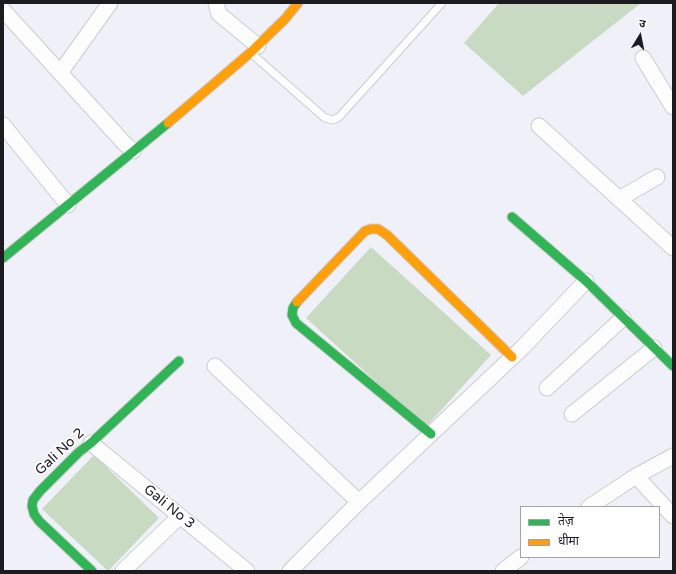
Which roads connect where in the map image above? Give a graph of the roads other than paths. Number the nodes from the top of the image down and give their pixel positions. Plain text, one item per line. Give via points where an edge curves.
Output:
1 (110, 3) edge
2 (216, 3) edge
3 (298, 3) edge
4 (442, 3) edge
5 (3, 10) edge
6 (254, 49) junction
7 (643, 58) dead end
8 (60, 73) junction
9 (671, 98) edge
10 (3, 125) edge
11 (539, 126) dead end
12 (133, 151) junction
13 (657, 177) dead end
14 (619, 199) junction
15 (68, 205) junction
16 (512, 217) dead end
17 (673, 248) edge
18 (3, 258) edge
19 (586, 281) junction
20 (623, 318) junction
21 (654, 348) junction
22 (512, 357) junction
23 (179, 361) dead end
24 (215, 366) dead end
25 (673, 366) edge
26 (547, 388) dead end
27 (572, 414) dead end
28 (431, 434) junction
29 (91, 443) junction
30 (673, 456) edge
31 (636, 476) junction
32 (359, 502) junction
33 (591, 506) edge
34 (180, 516) junction
35 (673, 516) edge
36 (521, 558) edge
37 (92, 571) edge
38 (123, 571) edge
39 (247, 571) edge
40 (290, 571) edge
41 (504, 571) edge

1 - 8 street
2 - 6 street via 219,14
3 - 6 street via 285,20
4 - 6 lane via 339,117 333,120 325,118
5 - 8 street
6 - 12 street
7 - 9 street
8 - 12 street
10 - 15 street
11 - 14 street
12 - 15 street
13 - 14 street
14 - 17 street
15 - 18 street
16 - 19 street
19 - 20 street
19 - 22 street
20 - 21 street
20 - 26 street
21 - 25 street
21 - 27 street
22 - 28 street
22 - 28 street via 387,235 378,229 365,231 296,302 292,315 296,323
23 - 29 street, Gali No 2
24 - 32 street
28 - 32 street
29 - 34 street, Gali No 3
29 - 37 street, Gali No 2 via 40,491 32,506 39,521
30 - 31 street
31 - 33 street
31 - 35 street
32 - 40 street
34 - 38 street
34 - 39 street, Gali No 3
36 - 41 street

